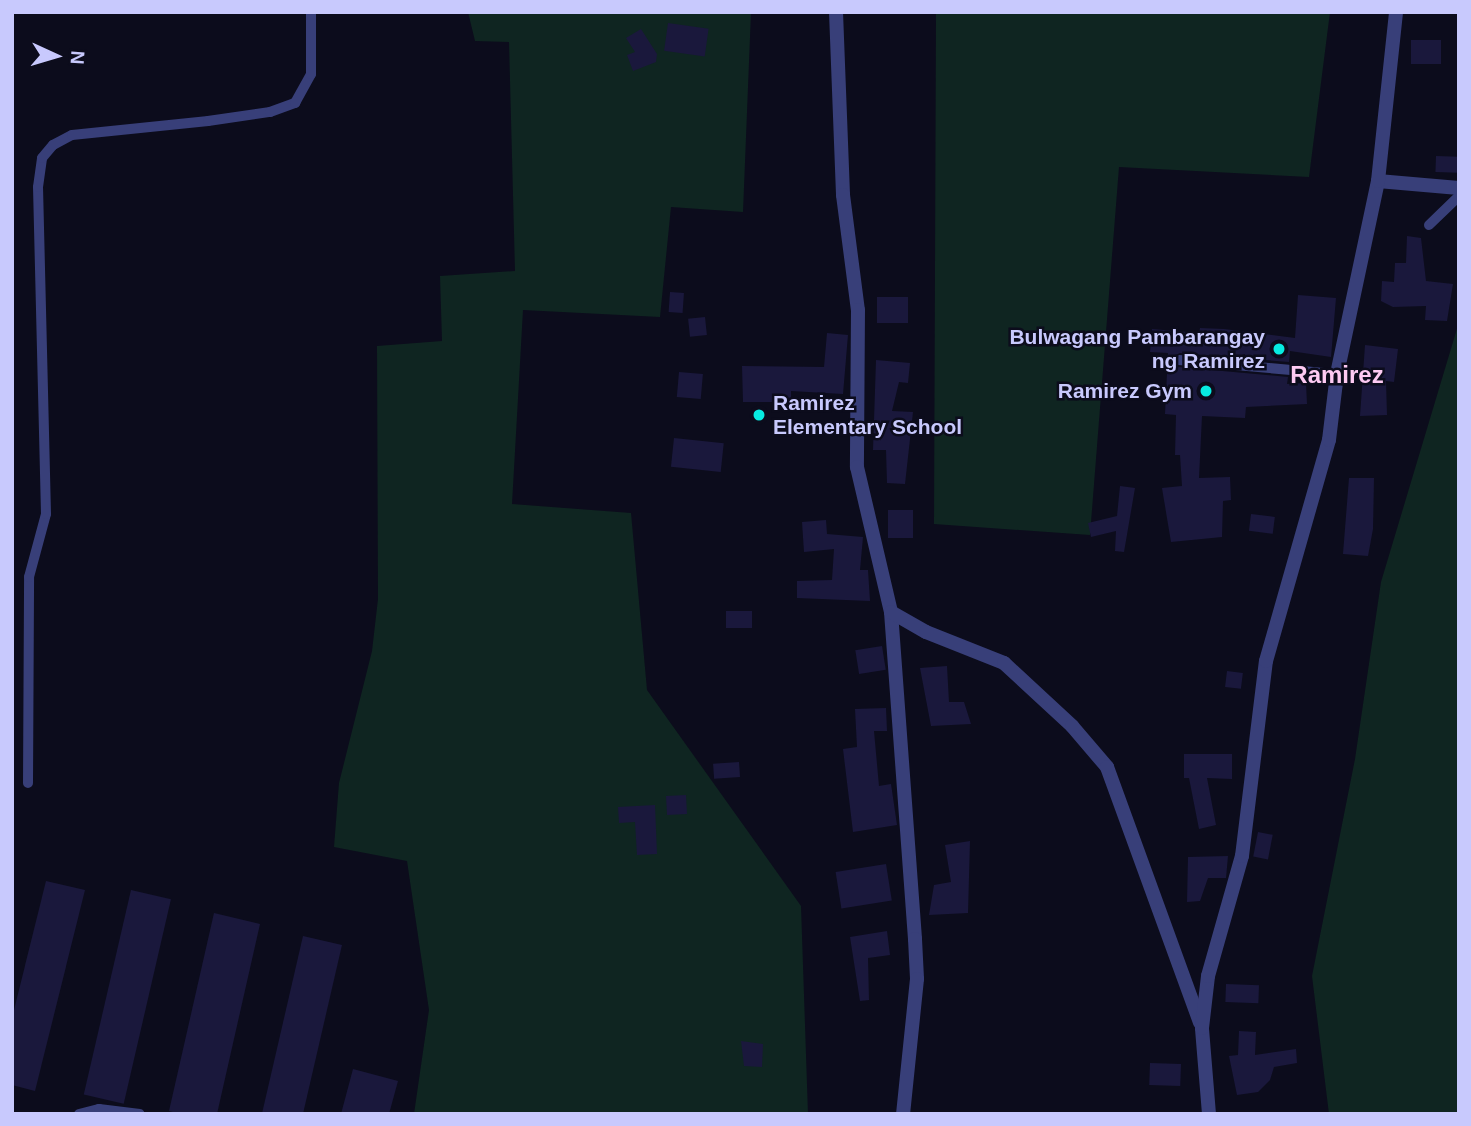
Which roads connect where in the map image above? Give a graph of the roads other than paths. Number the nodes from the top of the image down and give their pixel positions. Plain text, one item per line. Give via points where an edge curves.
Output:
1 (311, 12) edge
2 (836, 12) edge
3 (1396, 12) edge
4 (1378, 181) junction
5 (1459, 188) edge
6 (1459, 196) edge
7 (1429, 225) dead end
8 (1179, 360) dead end
9 (1336, 374) junction
10 (891, 612) junction
11 (28, 783) dead end
12 (1202, 1028) junction
13 (79, 1114) edge
14 (140, 1114) edge
15 (903, 1114) edge
16 (1209, 1114) edge

1 - 11 lane via 311,74 295,103 221,120 72,135 53,145 42,159 37,187 46,514 29,577
2 - 10 street via 843,195 858,310 857,467
3 - 4 street
4 - 5 street
4 - 9 street
6 - 7 lane
8 - 9 lane
9 - 12 street via 1321,479 1266,661 1242,856 1208,976
10 - 12 street via 926,632 1004,663 1072,726 1107,767
10 - 15 street via 917,979
12 - 16 street
13 - 14 lane via 99,1109

